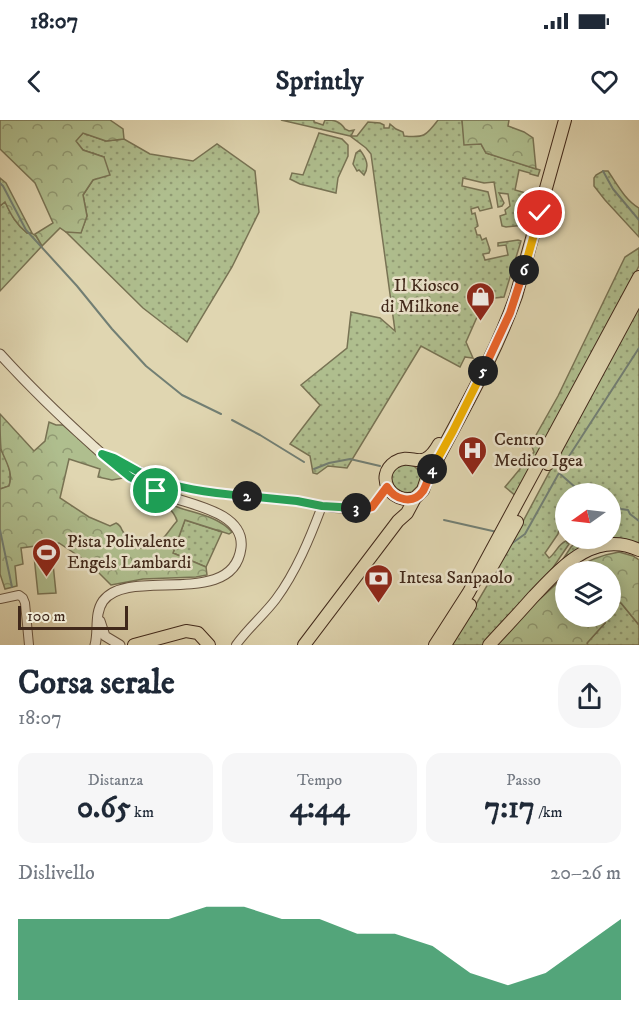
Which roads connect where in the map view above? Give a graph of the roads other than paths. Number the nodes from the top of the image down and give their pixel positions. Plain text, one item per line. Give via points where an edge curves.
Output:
1 (558, 120) edge
2 (565, 120) edge
3 (639, 277) edge
4 (639, 295) edge
5 (0, 354) edge
6 (102, 454) junction
7 (412, 460) junction
8 (426, 481) junction
9 (387, 487) junction
10 (398, 498) junction
11 (415, 498) junction
12 (322, 506) junction
13 (398, 521) junction
14 (639, 550) edge
15 (0, 599) edge
16 (98, 615) junction
17 (208, 644) edge
18 (30, 645) edge
19 (95, 645) edge
20 (120, 645) edge
21 (134, 645) edge
22 (236, 645) edge
23 (304, 645) edge
24 (435, 645) edge
25 (445, 645) edge
26 (489, 645) edge

1 - 7 main road via 513,285 501,315 433,453
2 - 8 main road via 510,313
3 - 24 main road via 469,592
4 - 25 main road via 498,556
5 - 6 street
6 - 12 street via 162,482 188,489
6 - 16 street via 148,487 226,518 239,532 242,546 234,568 226,574 187,584 122,589 105,598
7 - 8 main road via 423,468
7 - 9 main road via 393,464 386,474
8 - 11 main road
9 - 10 main road
9 - 12 street via 368,508
10 - 11 main road
10 - 13 main road
11 - 13 main road
12 - 22 street via 283,590
13 - 23 main road
14 - 26 main road via 611,544 578,555 550,579
15 - 18 street via 23,598
16 - 19 street
16 - 20 street via 105,636
17 - 21 main road via 198,633 186,631

